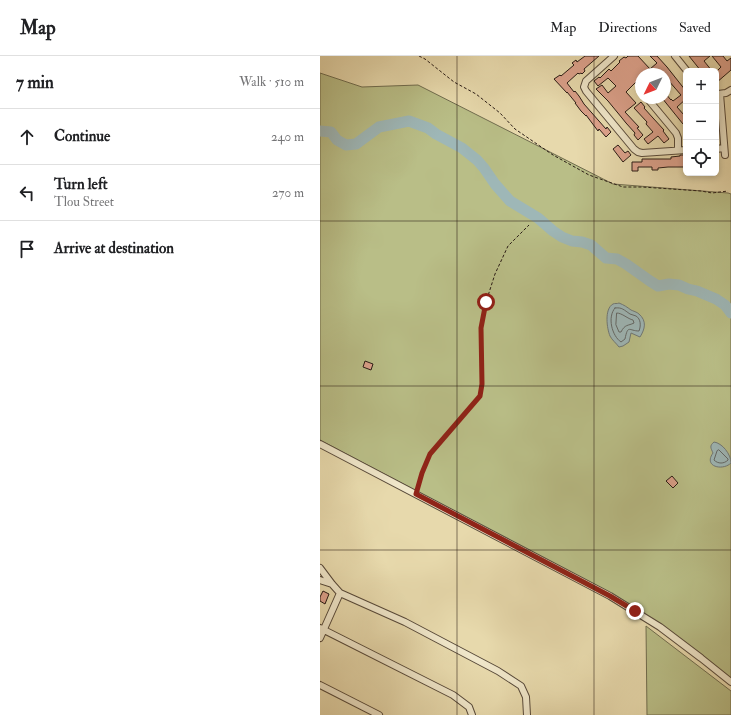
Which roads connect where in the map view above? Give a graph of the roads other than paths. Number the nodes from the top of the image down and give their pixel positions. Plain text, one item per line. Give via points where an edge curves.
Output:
1 (614, 56) edge
2 (674, 56) edge
3 (684, 68) edge
4 (731, 90) edge
5 (719, 94) edge
6 (652, 104) edge
7 (719, 104) edge
8 (678, 150) junction
9 (683, 150) edge
10 (719, 150) edge
11 (320, 444) edge
12 (320, 568) edge
13 (320, 580) edge
14 (332, 584) junction
15 (340, 593) junction
16 (322, 629) edge
17 (320, 638) edge
18 (731, 682) edge
19 (320, 685) edge
20 (379, 715) edge
21 (472, 715) edge
22 (527, 715) edge

1 - 8 street via 586,81 586,91 634,150 642,153
2 - 3 street
4 - 5 street
6 - 8 street via 676,133
7 - 10 street via 724,152
8 - 9 street
11 - 18 street via 610,596 660,627
12 - 14 street
13 - 14 street
14 - 15 street
15 - 16 street
15 - 22 street via 405,622 498,671 521,686 526,697
16 - 17 street
16 - 21 street via 454,695 469,708
19 - 20 street

